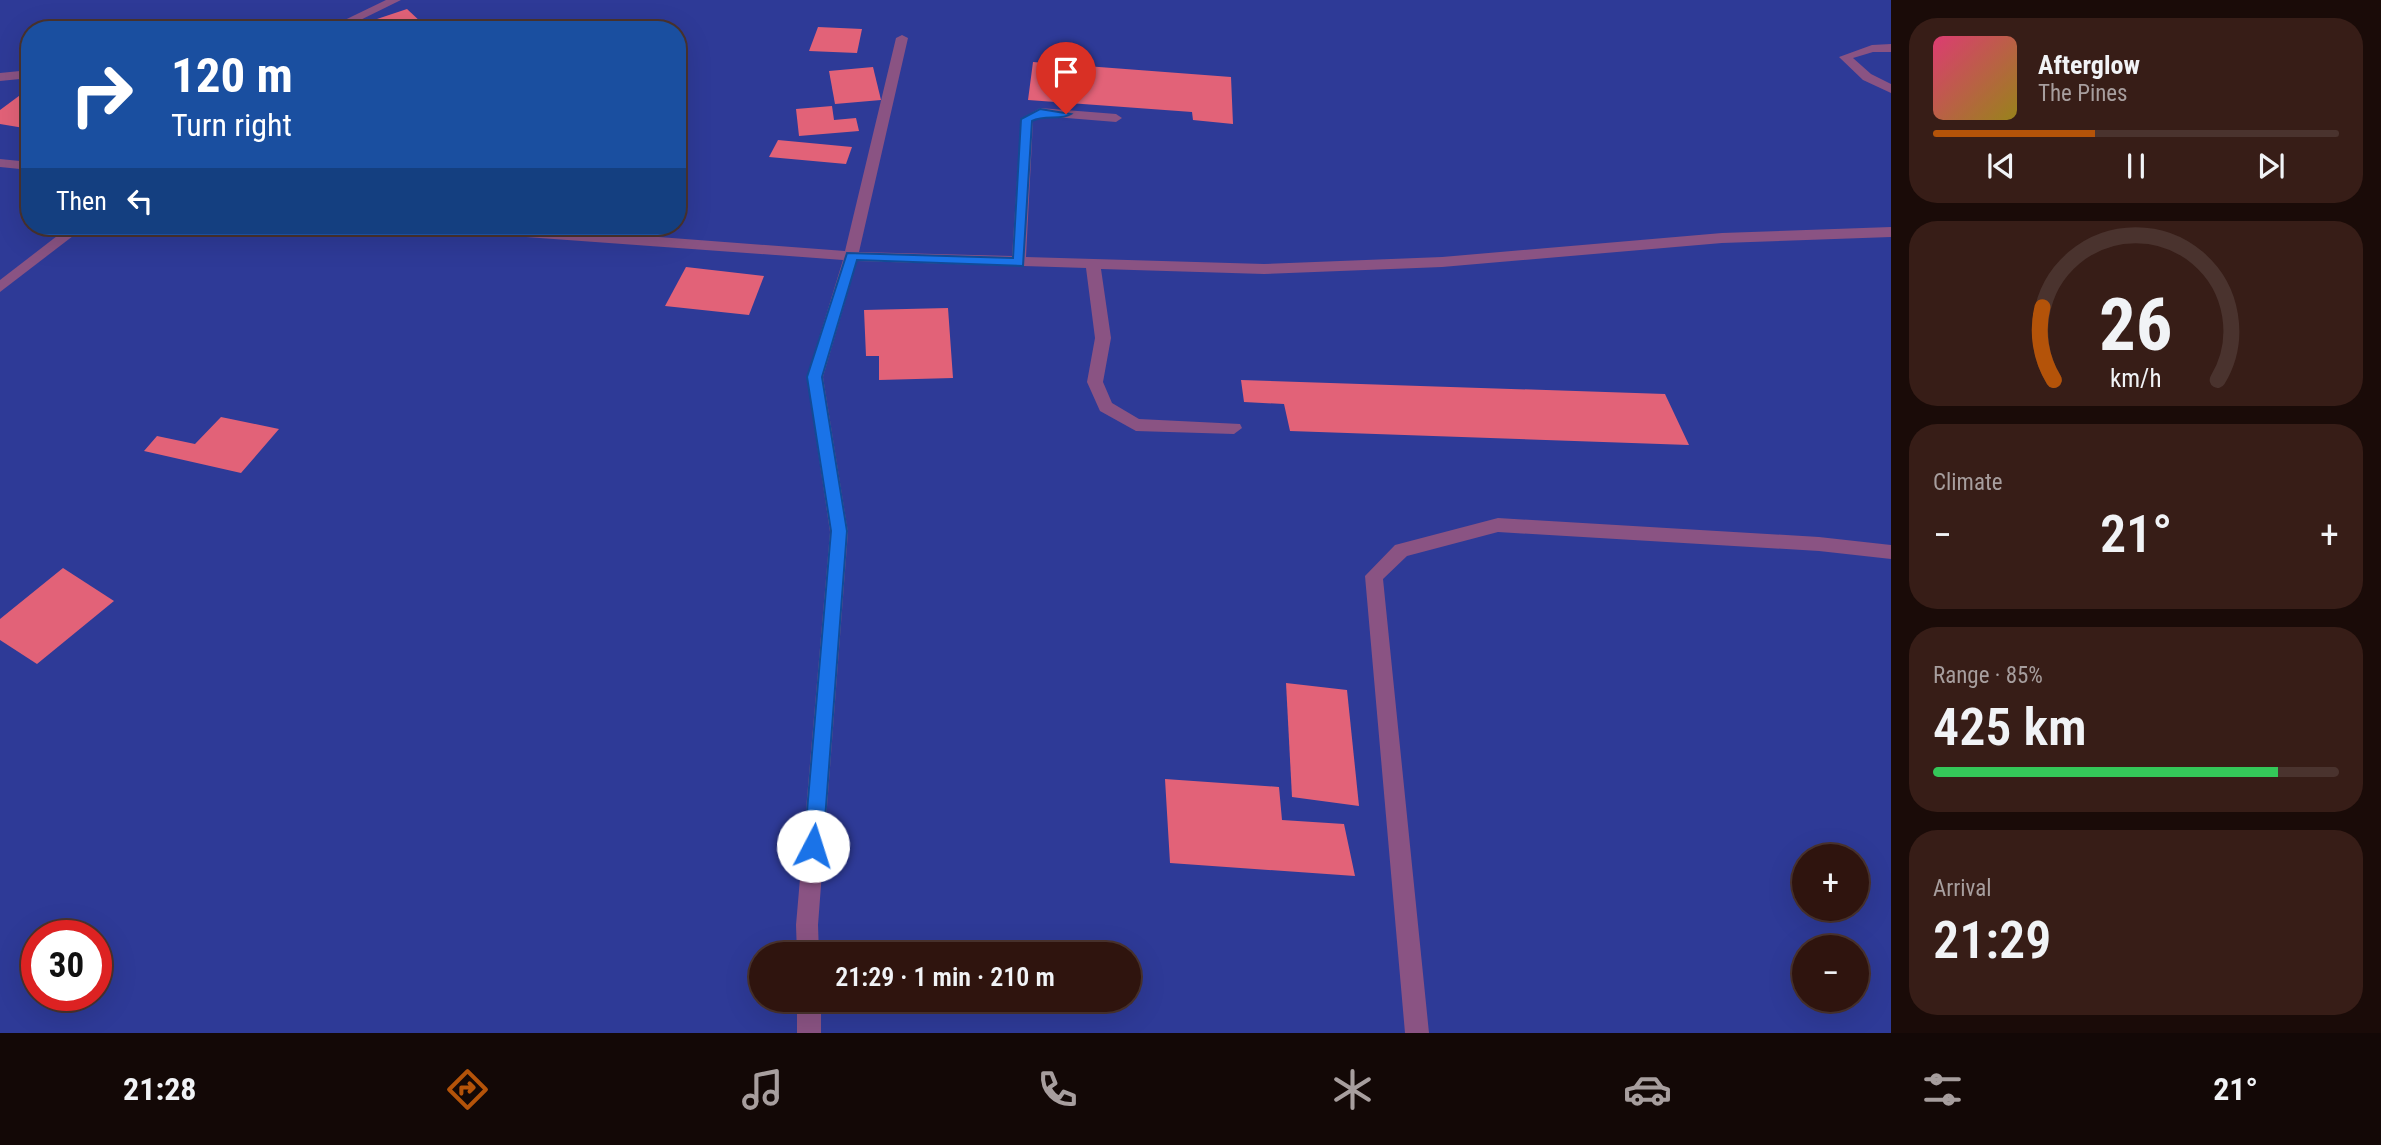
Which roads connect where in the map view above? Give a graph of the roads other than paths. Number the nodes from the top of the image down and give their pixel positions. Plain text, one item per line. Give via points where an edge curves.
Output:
1 (395, 0) edge
2 (350, 21) edge
3 (902, 38) dead end
4 (1891, 48) edge
5 (21, 75) edge
6 (0, 77) edge
7 (1891, 89) edge
8 (1116, 118) dead end
9 (0, 163) edge
10 (21, 165) edge
11 (1891, 232) edge
12 (67, 235) edge
13 (567, 235) edge
14 (851, 256) junction
15 (1019, 263) junction
16 (1093, 265) junction
17 (0, 287) edge
18 (1234, 428) dead end
19 (1891, 552) edge
20 (808, 942) edge
21 (809, 1012) edge
22 (809, 1033) edge
23 (1417, 1033) edge

1 - 2 street
3 - 14 street
4 - 7 street via 1845,57 1867,78
5 - 6 street
8 - 15 street via 1040,112 1027,119
9 - 10 street
11 - 16 street via 1722,238 1401,264 1264,269
12 - 17 street
13 - 14 street
14 - 15 street
14 - 20 street via 815,377 839,531
15 - 16 street
16 - 18 street via 1103,338 1095,382 1106,407 1136,425
19 - 23 street via 1498,524 1401,550 1374,576
21 - 22 street

